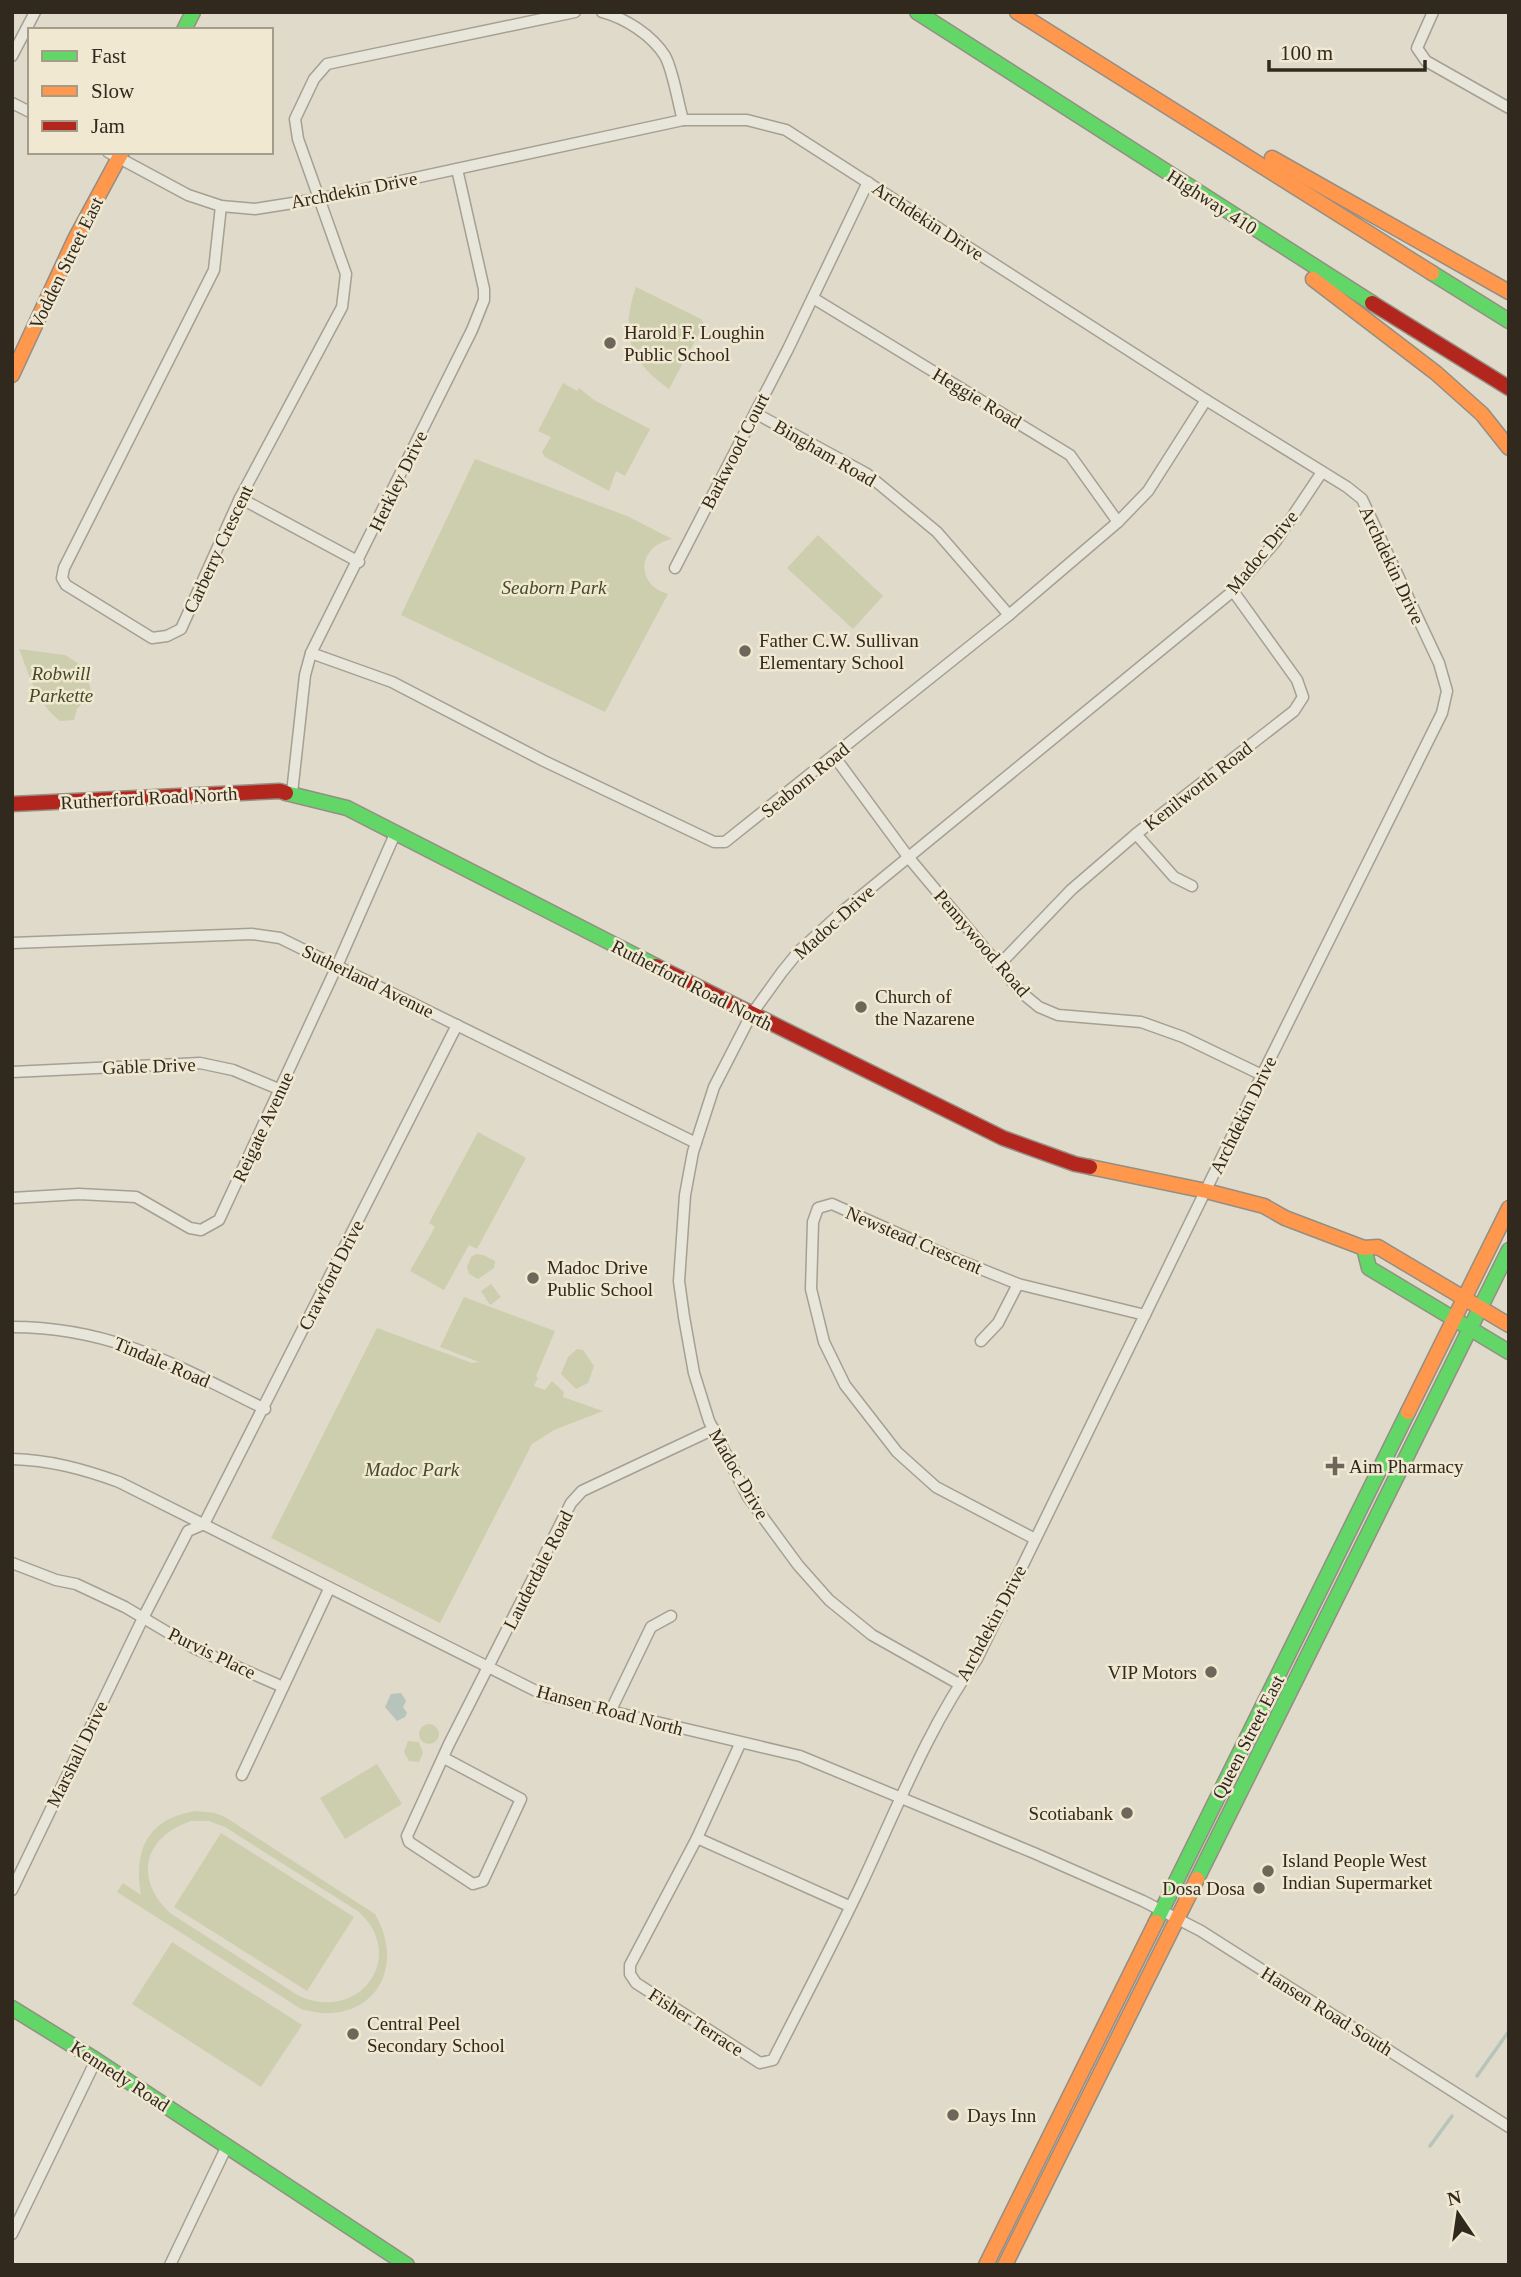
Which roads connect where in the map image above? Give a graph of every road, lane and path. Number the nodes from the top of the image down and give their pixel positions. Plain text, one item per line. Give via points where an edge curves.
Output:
1 (35, 12) edge
2 (193, 12) edge
3 (575, 12) edge
4 (603, 12) edge
5 (917, 12) edge
6 (1017, 12) edge
7 (1433, 12) edge
8 (185, 28) edge
9 (12, 56) edge
10 (12, 103) edge
11 (1509, 108) edge
12 (28, 111) edge
13 (683, 120) junction
14 (1195, 125) junction
15 (116, 154) edge
16 (457, 169) junction
17 (868, 182) junction
18 (318, 199) junction
19 (221, 206) junction
20 (1287, 250) junction
21 (1509, 292) edge
22 (813, 298) junction
23 (1509, 321) edge
24 (12, 375) edge
25 (1509, 388) edge
26 (1206, 400) junction
27 (755, 413) junction
28 (1509, 448) edge
29 (1322, 472) junction
30 (240, 498) junction
31 (1118, 522) junction
32 (359, 562) junction
33 (675, 568) dead end
34 (1233, 591) junction
35 (1009, 615) junction
36 (311, 653) junction
37 (834, 756) junction
38 (292, 793) junction
39 (12, 804) edge
40 (395, 834) junction
41 (1136, 834) junction
42 (909, 858) junction
43 (1192, 886) dead end
44 (12, 943) edge
45 (1000, 964) junction
46 (337, 966) junction
47 (751, 1015) junction
48 (457, 1025) junction
49 (12, 1072) edge
50 (1262, 1075) junction
51 (281, 1090) junction
52 (696, 1143) junction
53 (1206, 1191) junction
54 (12, 1198) edge
55 (1509, 1208) edge
56 (1364, 1248) junction
57 (1509, 1250) edge
58 (1018, 1283) junction
59 (1465, 1298) junction
60 (1480, 1308) junction
61 (1144, 1315) junction
62 (1454, 1319) junction
63 (1509, 1325) edge
64 (12, 1327) edge
65 (1470, 1329) junction
66 (981, 1340) dead end
67 (1509, 1352) edge
68 (265, 1409) junction
69 (714, 1429) junction
70 (12, 1460) edge
71 (205, 1524) junction
72 (1035, 1539) junction
73 (12, 1563) edge
74 (329, 1589) junction
75 (671, 1616) dead end
76 (143, 1618) junction
77 (488, 1668) junction
78 (959, 1684) junction
79 (283, 1687) junction
80 (610, 1713) junction
81 (740, 1744) junction
82 (444, 1758) junction
83 (242, 1775) dead end
84 (901, 1798) junction
85 (697, 1838) junction
86 (12, 1890) edge
87 (1143, 1901) joint
88 (849, 1906) junction
89 (1161, 1910) junction
90 (1178, 1919) junction
91 (12, 2008) edge
92 (96, 2060) junction
93 (1509, 2127) edge
94 (227, 2146) junction
95 (12, 2234) edge
96 (170, 2265) edge
97 (407, 2265) edge
98 (986, 2265) edge
99 (1005, 2265) edge

1 - 9 street
2 - 8 main road
3 - 18 street, Carberry Crescent via 327,64 314,79 295,119
4 - 13 street via 628,23 665,57
5 - 20 main road, Highway 410
6 - 14 main road
7 - 11 street via 1417,48 1426,61
10 - 12 street
13 - 16 street, Archdekin Drive
13 - 17 street, Archdekin Drive via 747,120 786,130
14 - 21 main road via 1218,128
14 - 23 main road
15 - 19 street, Archdekin Drive via 188,195
15 - 24 main road, Vodden Street East
16 - 18 street, Archdekin Drive
16 - 32 street, Herkley Drive via 484,300
17 - 22 street, Barkwood Court
17 - 26 street, Archdekin Drive
18 - 19 street, Archdekin Drive via 255,209
18 - 30 street, Carberry Crescent via 346,274 341,306
19 - 30 street, Carberry Crescent via 214,270 62,578 66,585 152,638 167,636 181,629
20 - 25 main road, Highway 410
20 - 28 main road via 1302,271 1482,414
22 - 27 street, Barkwood Court
22 - 31 street, Heggie Road via 1070,455
26 - 29 street, Archdekin Drive
26 - 31 street, Seaborn Road via 1148,491
27 - 33 street, Barkwood Court
27 - 35 street, Bingham Road via 867,474 937,532
29 - 34 street, Madoc Drive via 1276,541
29 - 50 street, Archdekin Drive via 1362,499 1447,691 1442,713
30 - 32 street
31 - 35 street, Seaborn Road
32 - 36 street, Herkley Drive
34 - 41 street, Kenilworth Road via 1297,680 1303,697 1294,711
34 - 42 street, Madoc Drive
35 - 37 street, Seaborn Road
36 - 37 street, Seaborn Road via 392,682 714,842 734,837
36 - 38 street, Herkley Drive
37 - 42 street, Pennywood Road
38 - 39 main road, Rutherford Road North
38 - 40 main road, Rutherford Road North via 347,808
40 - 46 street, Reigate Avenue
40 - 47 main road, Rutherford Road North
41 - 43 street via 1174,877
41 - 45 street, Kenilworth Road via 1071,890
42 - 45 street, Pennywood Road
42 - 47 street, Madoc Drive via 799,951
44 - 46 street, Sutherland Avenue via 252,934 280,938
45 - 50 street, Pennywood Road via 1039,1007 1058,1015 1141,1022
46 - 48 street, Sutherland Avenue
46 - 51 street, Reigate Avenue
47 - 52 street, Madoc Drive via 714,1087
47 - 53 main road, Rutherford Road North via 1003,1138 1075,1164
48 - 52 street, Sutherland Avenue
48 - 68 street, Crawford Drive
49 - 51 street, Gable Drive via 200,1063 233,1070
50 - 53 street, Archdekin Drive
51 - 54 street, Reigate Avenue via 219,1220 209,1227 190,1228 136,1196
52 - 69 street, Madoc Drive via 685,1195 679,1281 694,1373
53 - 56 main road, Rutherford Road North via 1264,1206
53 - 61 street, Archdekin Drive
55 - 59 main road, Queen Street East
56 - 59 main road, Rutherford Road North via 1378,1247
56 - 62 main road via 1369,1268
57 - 60 main road, Queen Street East
58 - 61 street, Newstead Crescent
58 - 66 street via 998,1323
58 - 72 street, Newstead Crescent via 832,1204 818,1208 813,1222 811,1289 824,1342 845,1385 897,1452 936,1487
59 - 60 main road, Rutherford Road North
59 - 62 main road, Queen Street East
60 - 63 main road, Rutherford Road North
60 - 65 main road, Queen Street East
61 - 72 street, Archdekin Drive
62 - 65 main road
62 - 89 main road, Queen Street East
64 - 68 street, Tindale Road via 58,1328 154,1354
65 - 67 main road
65 - 90 main road, Queen Street East
68 - 71 street, Crawford Drive
69 - 77 street, Lauderdale Road via 582,1491 571,1503
69 - 78 street, Madoc Drive via 748,1497 829,1600 872,1635
70 - 71 street, Hansen Road North via 75,1467 119,1482
71 - 74 street, Hansen Road North
71 - 76 street, Marshall Drive via 188,1531
72 - 78 street, Archdekin Drive via 977,1659
73 - 76 street via 76,1584
74 - 77 street, Hansen Road North
74 - 79 street
75 - 80 street via 651,1627
76 - 79 street, Purvis Place via 194,1648
76 - 86 street, Marshall Drive
77 - 80 street, Hansen Road North via 546,1696
77 - 82 street, Lauderdale Road
78 - 84 street, Archdekin Drive
79 - 83 street
80 - 81 street, Hansen Road North
81 - 84 street, Hansen Road North via 800,1756
81 - 85 street, Fisher Terrace
82 - 82 street, Lauderdale Road via 407,1836 409,1842 478,1884 521,1799
84 - 87 street, Hansen Road North
84 - 88 street, Fisher Terrace
85 - 88 street
85 - 88 street, Fisher Terrace via 630,1965 630,1973 636,1983 760,2063 773,2060
87 - 89 street, Hansen Road South
89 - 90 street, Hansen Road South
89 - 98 main road, Queen Street East
90 - 93 street, Hansen Road South
90 - 99 main road, Queen Street East
91 - 92 main road, Kennedy Road
92 - 94 main road, Kennedy Road
92 - 95 street
94 - 96 street
94 - 97 main road, Kennedy Road

